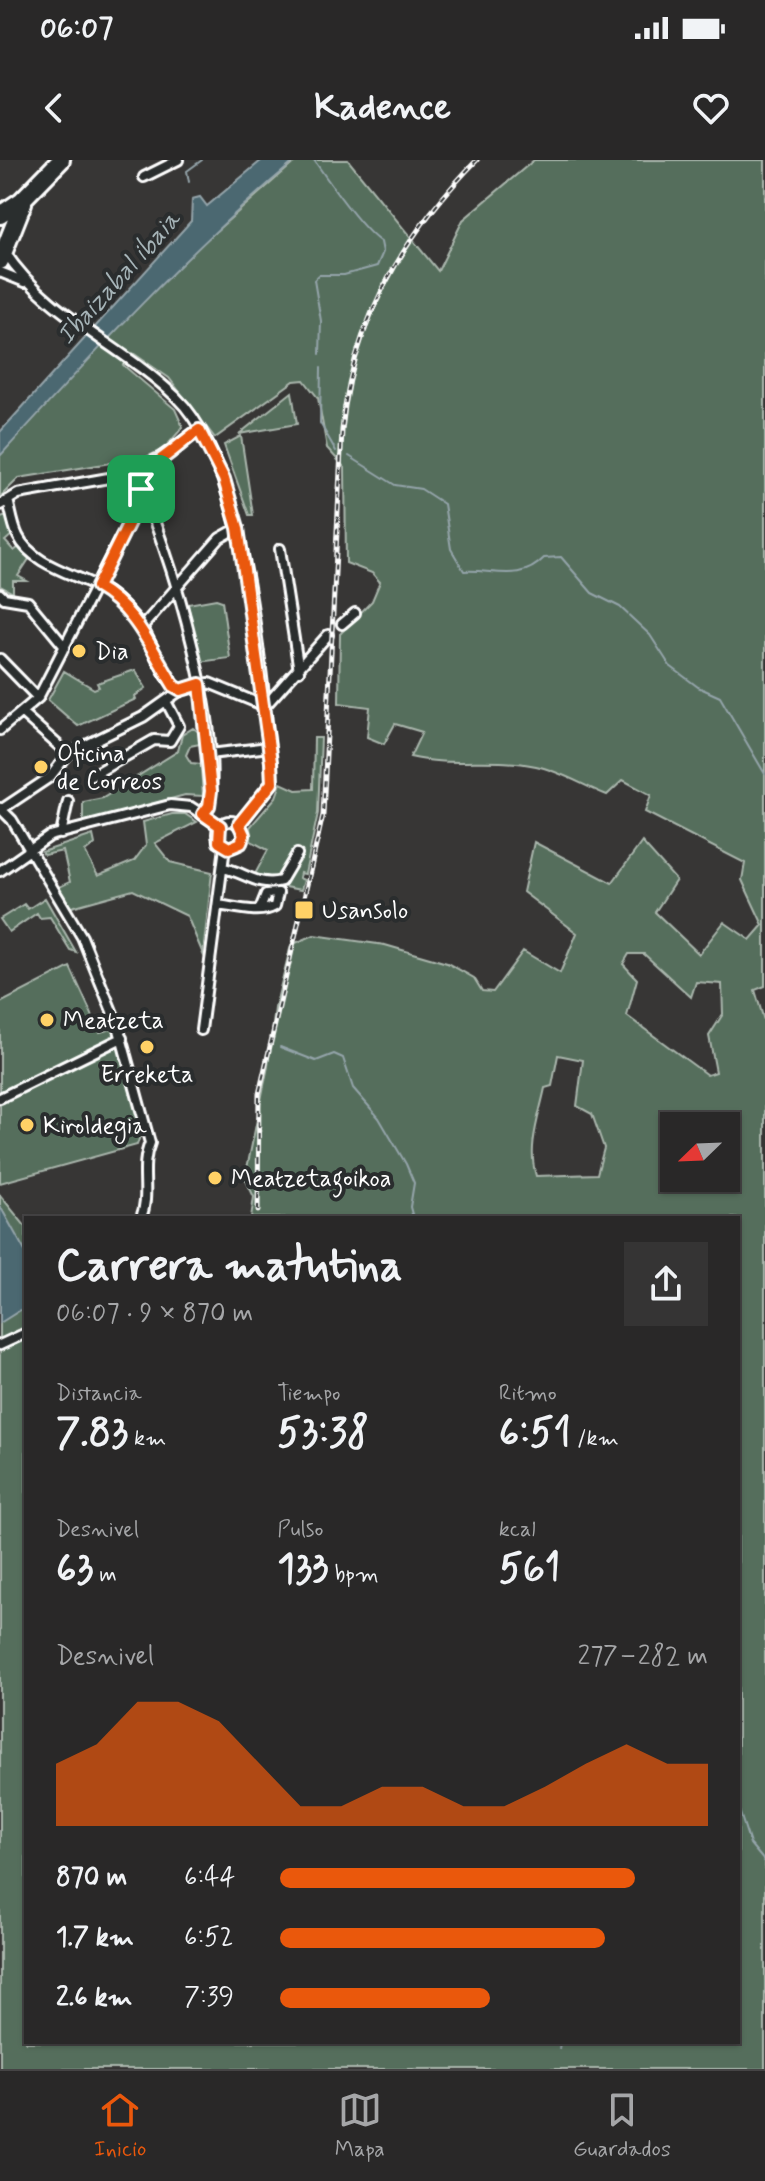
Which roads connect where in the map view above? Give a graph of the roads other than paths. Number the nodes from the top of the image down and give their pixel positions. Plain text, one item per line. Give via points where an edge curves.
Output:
1 (61, 160) edge
2 (178, 160) edge
3 (144, 177) dead end
4 (31, 192) junction
5 (0, 215) edge
6 (3, 247) edge
7 (0, 272) edge
8 (29, 284) junction
9 (199, 430) junction
10 (161, 457) junction
11 (155, 466) junction
12 (123, 476) junction
13 (142, 493) junction
14 (4, 503) edge
15 (238, 528) junction
16 (280, 549) dead end
17 (178, 585) junction
18 (97, 587) junction
19 (0, 594) edge
20 (355, 613) dead end
21 (342, 624) dead end
22 (142, 627) junction
23 (328, 635) dead end
24 (65, 647) junction
25 (0, 659) edge
26 (299, 671) junction
27 (200, 684) junction
28 (181, 690) junction
29 (38, 698) junction
30 (167, 703) junction
31 (268, 705) junction
32 (23, 714) junction
33 (0, 730) edge
34 (269, 747) junction
35 (68, 754) junction
36 (210, 754) junction
37 (91, 776) dead end
38 (68, 801) dead end
39 (1, 808) edge
40 (203, 814) junction
41 (239, 824) junction
42 (220, 826) junction
43 (61, 834) junction
44 (225, 847) junction
45 (30, 851) junction
46 (297, 854) dead end
47 (223, 868) junction
48 (0, 871) edge
49 (218, 905) junction
50 (260, 909) dead end
51 (201, 1030) dead end
52 (122, 1038) junction
53 (0, 1098) edge
54 (142, 1216) edge
55 (24, 1334) edge
56 (0, 1345) edge

1 - 4 highway
2 - 3 street
4 - 5 highway
4 - 6 highway
6 - 8 street
7 - 8 street
8 - 9 street via 178,399
9 - 10 street
9 - 15 street via 224,479
10 - 11 street
10 - 12 street
11 - 12 street
11 - 13 street
12 - 13 street via 135,480
12 - 14 street via 18,494
13 - 17 street
13 - 18 street
14 - 18 street via 19,538 31,551
15 - 17 street via 220,538
15 - 31 street
16 - 26 street
17 - 22 street
17 - 27 street
18 - 22 street
18 - 24 street
19 - 24 street via 28,602
20 - 21 street
22 - 28 street
23 - 26 street
24 - 29 street
25 - 29 street
26 - 31 street
27 - 28 street
27 - 31 street
27 - 36 street
28 - 30 street
29 - 32 street
30 - 35 street
30 - 37 street via 179,726 170,741 154,740
31 - 34 street
32 - 33 street
32 - 35 street
34 - 36 street
34 - 41 street via 272,783
35 - 39 street via 50,777
36 - 40 street via 211,791
38 - 43 street
39 - 45 street
40 - 42 street
40 - 43 street via 170,805
41 - 42 street via 227,821
41 - 44 street via 243,839
42 - 44 street via 217,838
43 - 45 street
44 - 47 street
45 - 48 street
45 - 52 street via 82,937
46 - 47 street via 281,881 272,884
47 - 49 street
49 - 50 street
49 - 51 street
52 - 53 street
52 - 54 street via 150,1143 144,1157 147,1201
55 - 56 street

